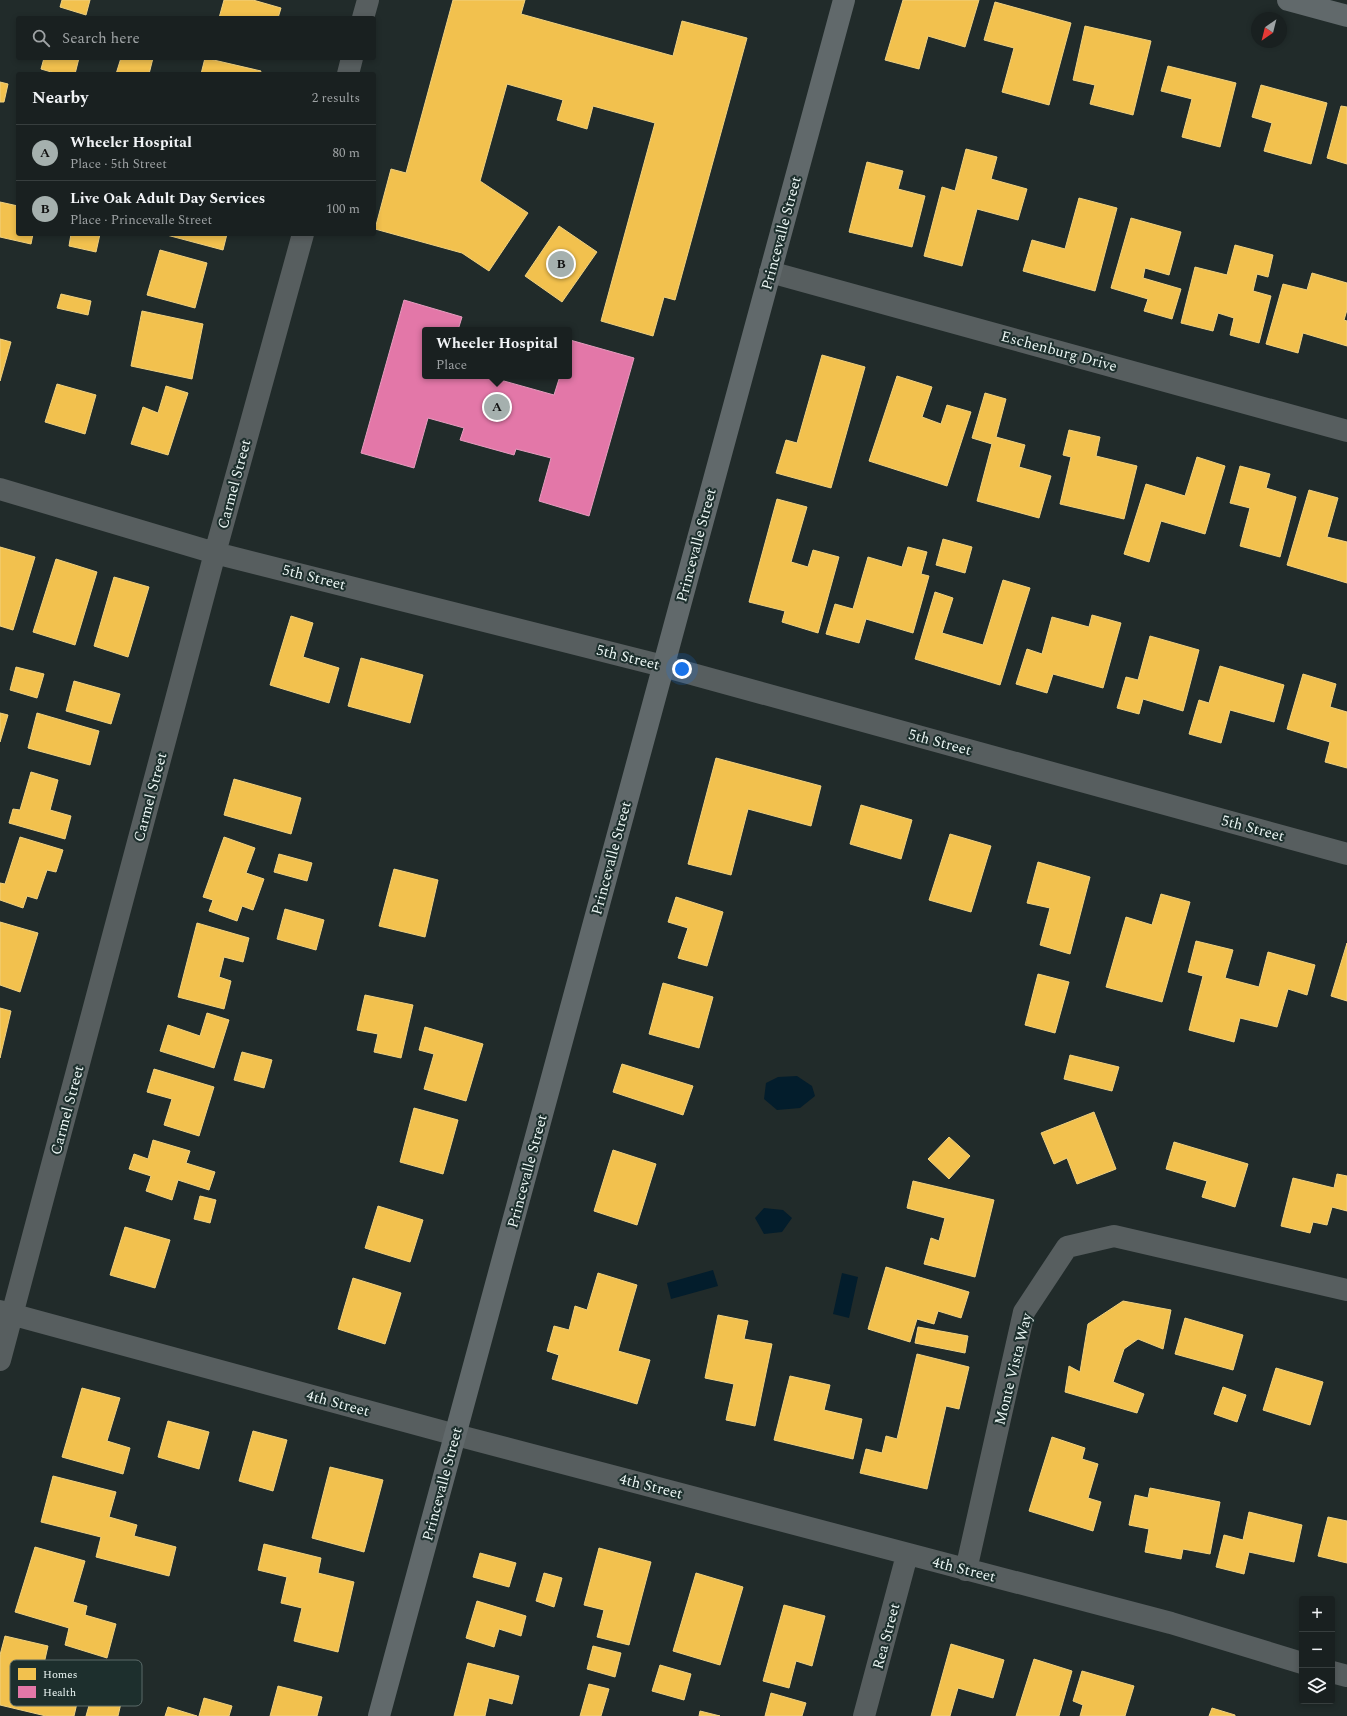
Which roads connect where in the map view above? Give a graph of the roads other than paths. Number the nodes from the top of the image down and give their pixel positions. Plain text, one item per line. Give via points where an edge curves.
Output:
1 (368, 0) edge
2 (844, 0) edge
3 (1288, 0) edge
4 (364, 16) edge
5 (1347, 16) edge
6 (352, 60) edge
7 (348, 72) edge
8 (302, 236) edge
9 (770, 272) junction
10 (1347, 431) edge
11 (0, 489) edge
12 (216, 553) junction
13 (663, 666) junction
14 (1347, 854) edge
15 (1347, 1290) edge
16 (6, 1313) edge
17 (0, 1360) edge
18 (456, 1435) junction
19 (907, 1555) junction
20 (966, 1570) junction
21 (1299, 1662) edge
22 (1335, 1673) edge
23 (1347, 1676) edge
24 (379, 1716) edge
25 (864, 1716) edge

1 - 4 street
2 - 9 street, Princevalle Street
3 - 5 street
6 - 7 street
8 - 12 street, Carmel Street
9 - 10 street, Eschenburg Drive
9 - 13 street, Princevalle Street
11 - 12 street, 5th Street
12 - 13 street, 5th Street
12 - 16 street, Carmel Street
13 - 14 street, 5th Street
13 - 18 street, Princevalle Street
15 - 20 street, Monte Vista Way via 1114,1236 1067,1248 1024,1312
16 - 17 street, Carmel Street
16 - 18 street, 4th Street
18 - 19 street, 4th Street
18 - 24 street, Princevalle Street
19 - 20 street, 4th Street
19 - 25 street, Rea Street
20 - 21 street, 4th Street via 1171,1623
22 - 23 street

